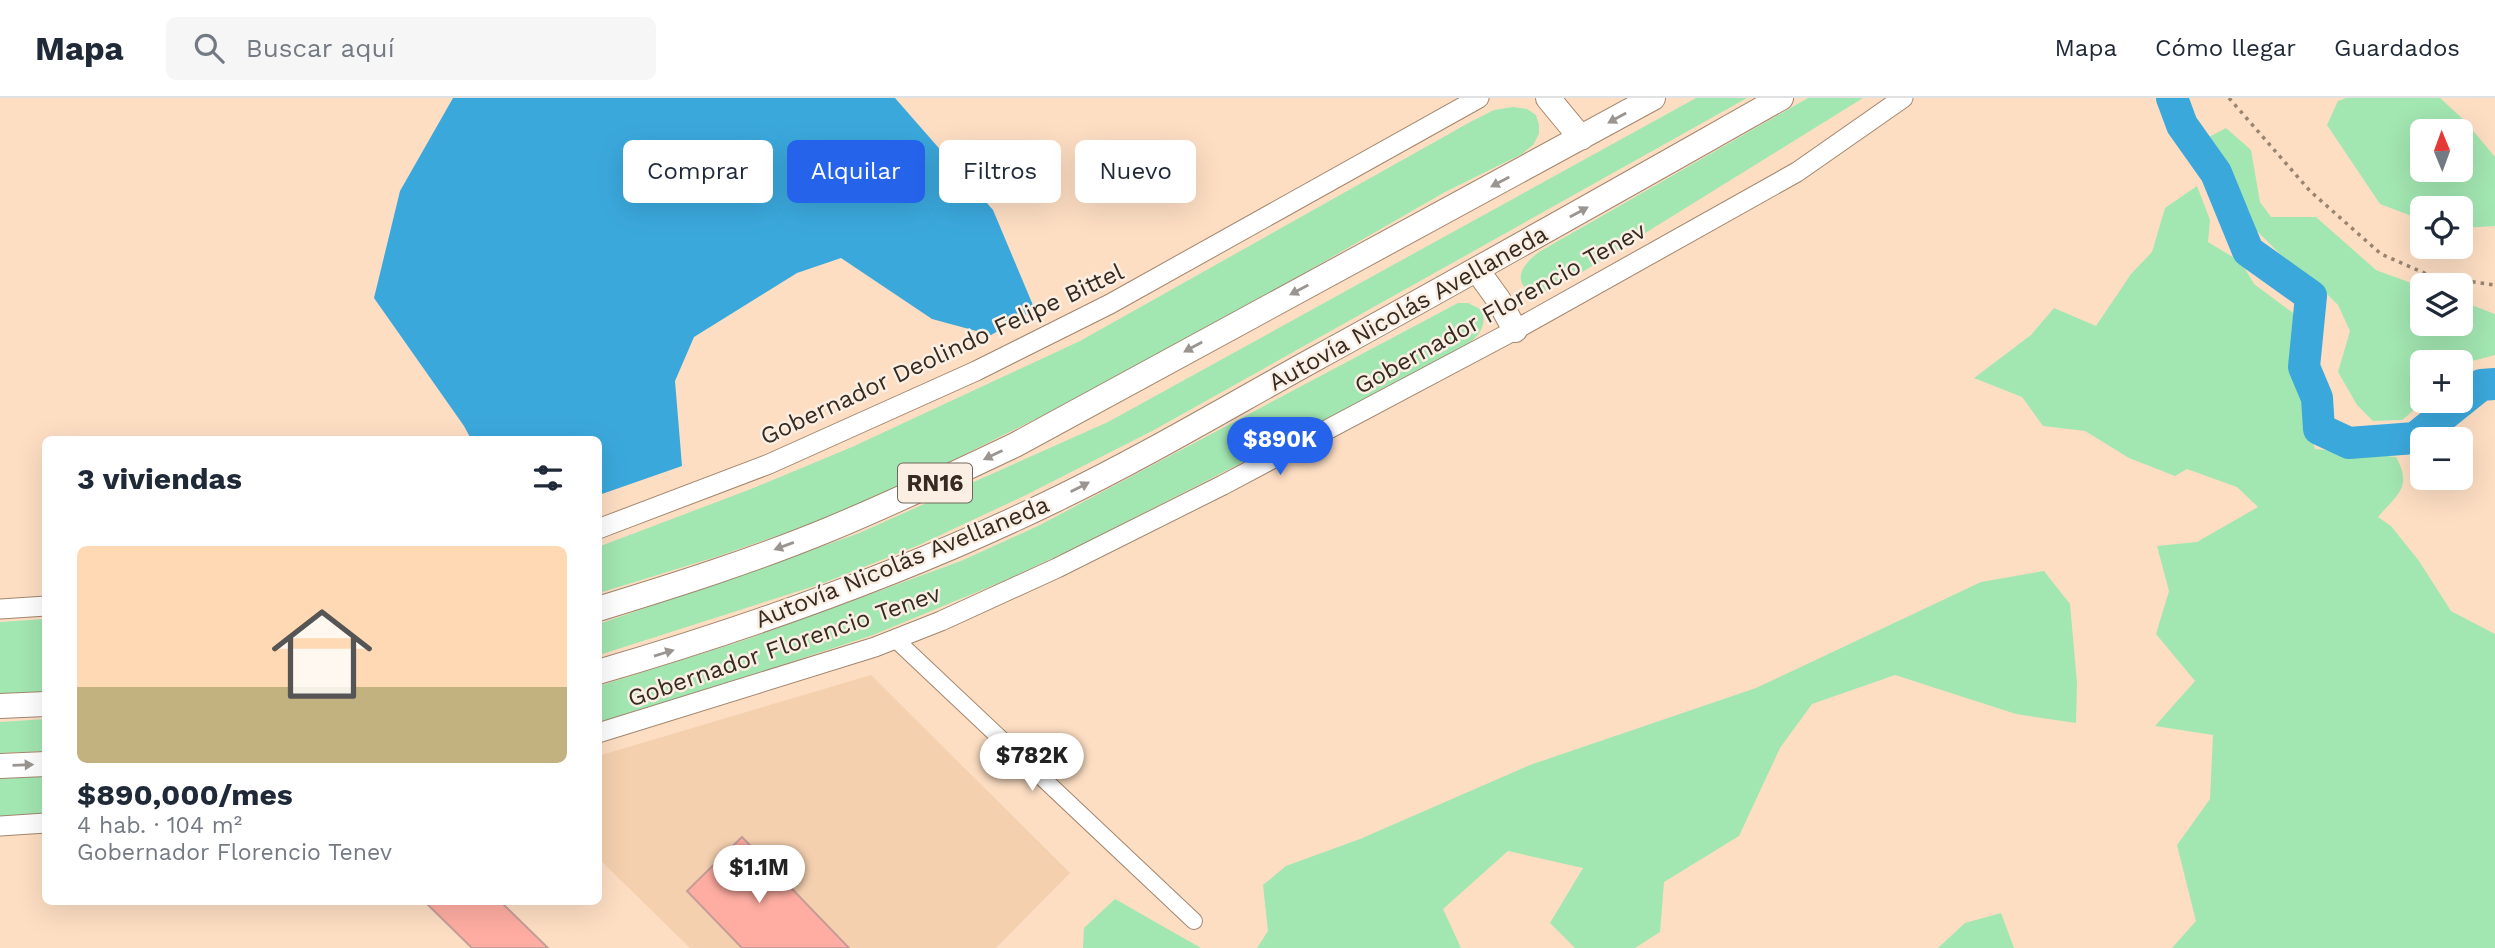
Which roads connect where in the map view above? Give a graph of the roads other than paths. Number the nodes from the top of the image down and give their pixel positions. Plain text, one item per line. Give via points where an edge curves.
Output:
1 (1479, 98) edge
2 (1548, 98) edge
3 (1653, 98) edge
4 (1781, 98) edge
5 (1903, 98) edge
6 (1581, 138) junction
7 (1477, 270) junction
8 (1515, 330) junction
9 (602, 527) edge
10 (42, 606) edge
11 (602, 608) edge
12 (0, 609) edge
13 (895, 639) junction
14 (602, 671) edge
15 (42, 704) edge
16 (0, 706) edge
17 (602, 732) edge
18 (42, 764) edge
19 (0, 766) edge
20 (42, 824) edge
21 (0, 826) edge
22 (1194, 920) dead end

1 - 9 street, Gobernador Deolindo Felipe Bittel via 1110,304 975,371 769,464
2 - 6 highway
3 -> 6 highway, RN16
7 -> 4 highway, Autovía Nicolás Avellaneda / RN16
5 - 8 street, Gobernador Florencio Tenev via 1797,172
6 -> 11 highway, RN16 via 991,456 828,530
7 - 8 highway
14 -> 7 highway, Autovía Nicolás Avellaneda / RN16 via 813,603 1016,518 1138,457
8 - 13 street, Gobernador Florencio Tenev via 1109,542
10 - 12 street
13 - 17 street, Gobernador Florencio Tenev
13 - 22 street
15 - 16 highway
19 -> 18 highway
20 - 21 street

